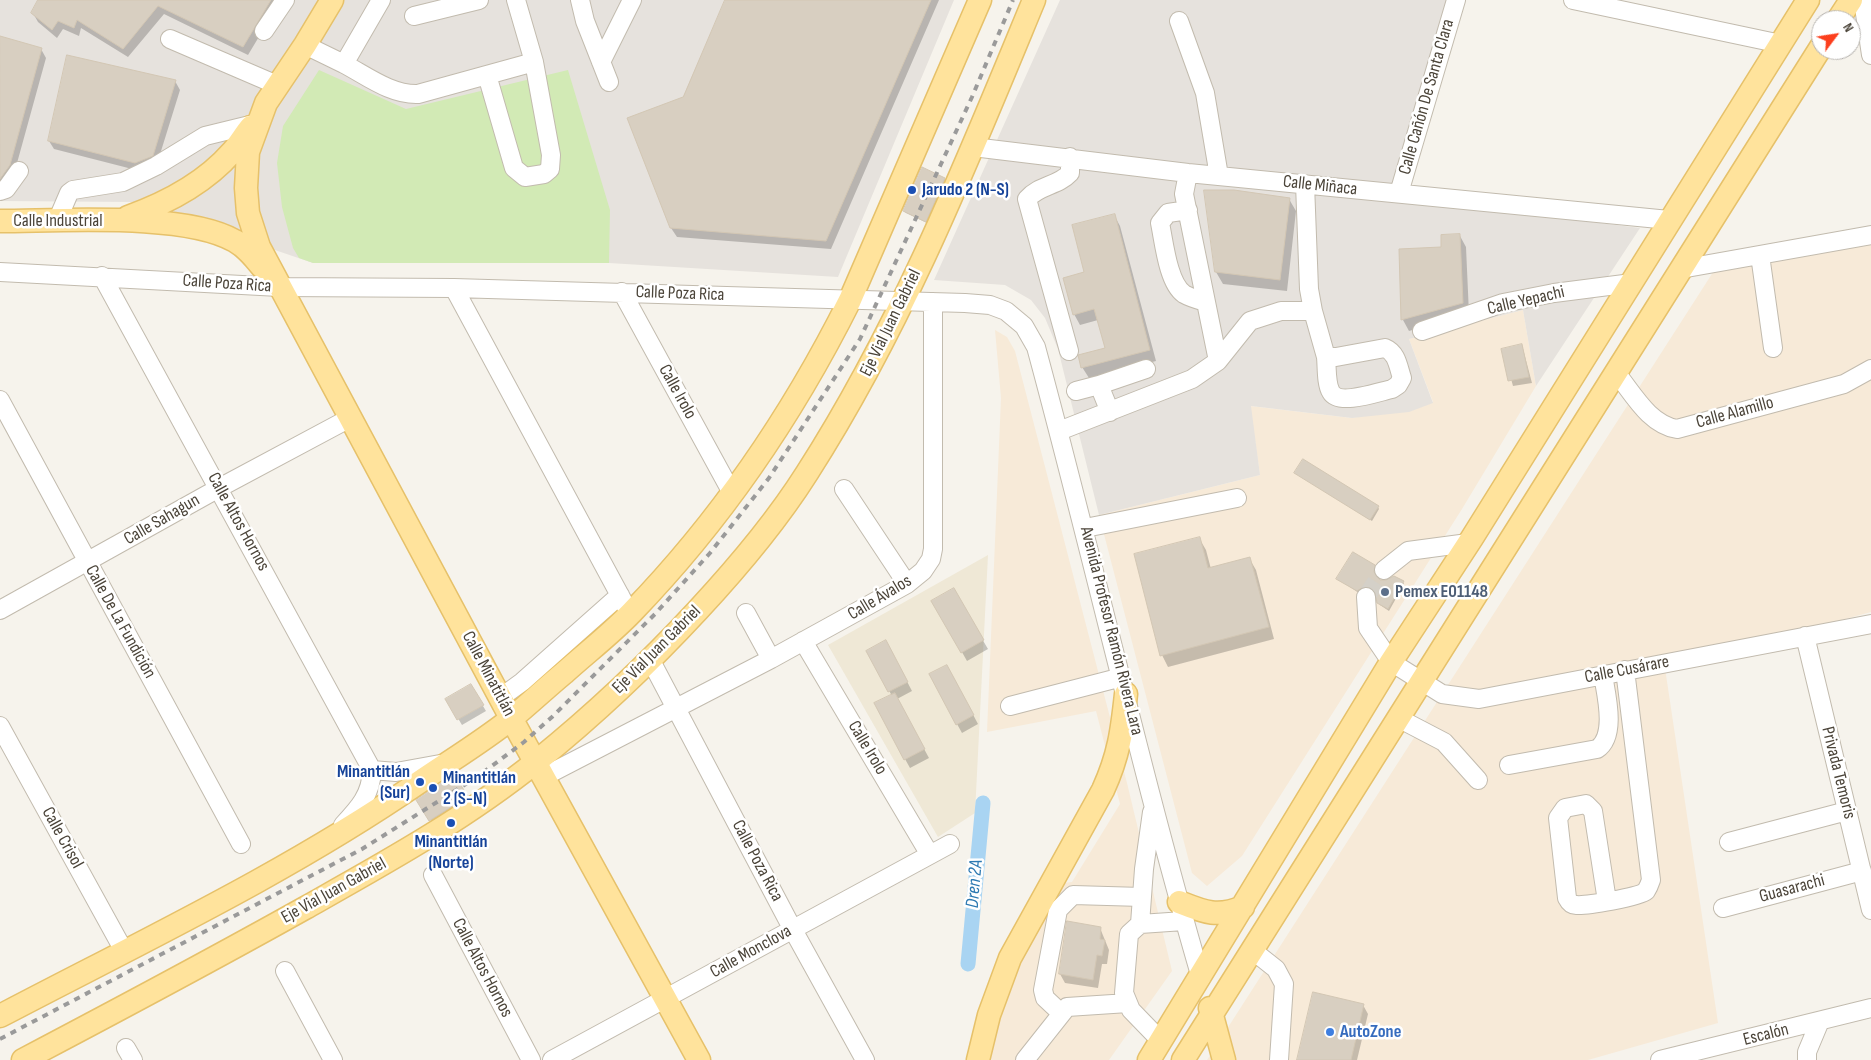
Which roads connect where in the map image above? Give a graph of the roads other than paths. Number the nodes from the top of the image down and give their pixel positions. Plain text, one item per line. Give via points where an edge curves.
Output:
1 (285, 0) edge
2 (332, 0) edge
3 (381, 0) edge
4 (479, 0) edge
5 (516, 0) edge
6 (580, 0) edge
7 (632, 0) edge
8 (980, 0) edge
9 (1034, 0) edge
10 (1456, 0) edge
11 (1572, 0) edge
12 (1808, 0) edge
13 (1863, 0) edge
14 (414, 16) dead end
15 (1179, 21) dead end
16 (264, 31) dead end
17 (170, 40) dead end
18 (1781, 44) junction
19 (305, 45) junction
20 (1871, 55) edge
21 (1813, 60) edge
22 (534, 62) junction
23 (601, 62) junction
24 (344, 64) junction
25 (487, 75) junction
26 (609, 82) dead end
27 (272, 94) junction
28 (254, 124) junction
29 (973, 147) junction
30 (1070, 157) junction
31 (18, 171) dead end
32 (1188, 173) junction
33 (1219, 176) junction
34 (1306, 184) junction
35 (0, 191) edge
36 (1399, 193) junction
37 (1188, 210) junction
38 (1669, 220) junction
39 (0, 221) edge
40 (57, 221) junction
41 (117, 221) junction
42 (1871, 235) edge
43 (1760, 255) junction
44 (1681, 269) junction
45 (0, 272) edge
46 (102, 276) junction
47 (1632, 283) junction
48 (279, 287) junction
49 (454, 288) junction
50 (622, 292) junction
51 (850, 300) junction
52 (905, 300) junction
53 (933, 302) junction
54 (1206, 302) junction
55 (1313, 312) junction
56 (1422, 331) dead end
57 (1773, 348) dead end
58 (1069, 351) dead end
59 (1326, 356) dead end
60 (1218, 361) junction
61 (1146, 369) dead end
62 (1871, 369) edge
63 (1617, 374) junction
64 (1099, 384) junction
65 (1076, 391) dead end
66 (0, 400) edge
67 (1110, 412) junction
68 (350, 418) junction
69 (1059, 431) junction
70 (219, 488) junction
71 (844, 489) dead end
72 (732, 493) junction
73 (1237, 498) dead end
74 (1085, 528) junction
75 (1468, 543) junction
76 (88, 562) junction
77 (1384, 570) tunnel mouth
78 (907, 584) junction
79 (1366, 597) tunnel mouth
80 (625, 604) junction
81 (0, 610) edge
82 (746, 613) dead end
83 (1871, 624) edge
84 (1805, 636) junction
85 (803, 641) junction
86 (771, 659) junction
87 (651, 660) junction
88 (1391, 662) junction
89 (1625, 670) junction
90 (1603, 675) junction
91 (1422, 680) junction
92 (1124, 686) junction
93 (500, 698) junction
94 (1010, 706) dead end
95 (676, 708) junction
96 (1631, 710) junction
97 (1609, 713) junction
98 (511, 718) junction
99 (1398, 718) junction
100 (0, 726) edge
101 (457, 758) junction
102 (1509, 764) dead end
103 (372, 770) junction
104 (539, 770) junction
105 (1478, 780) dead end
106 (1154, 802) junction
107 (1847, 811) junction
108 (326, 842) junction
109 (1729, 842) dead end
110 (242, 844) dead end
111 (950, 844) dead end
112 (930, 856) junction
113 (1862, 870) junction
114 (433, 875) dead end
115 (1142, 897) junction
116 (1607, 900) junction
117 (1244, 908) junction
118 (1723, 908) dead end
119 (1871, 910) edge
120 (1181, 912) junction
121 (1140, 924) junction
122 (792, 928) junction
123 (1252, 950) junction
124 (124, 951) junction
125 (285, 971) dead end
126 (1201, 978) junction
127 (666, 999) junction
128 (1128, 1003) junction
129 (1871, 1008) edge
130 (1060, 1013) junction
131 (0, 1016) edge
132 (1212, 1016) junction
133 (1820, 1021) junction
134 (1161, 1041) junction
135 (1717, 1054) edge
136 (23, 1060) edge
137 (332, 1060) edge
138 (531, 1060) edge
139 (552, 1060) edge
140 (699, 1060) edge
141 (865, 1060) edge
142 (978, 1060) edge
143 (1025, 1060) edge
144 (1149, 1060) edge
145 (1183, 1060) edge
146 (1224, 1060) edge
147 (1279, 1060) edge
148 (1660, 1060) edge
149 (1807, 1060) edge

1 - 16 street
2 - 19 main road
3 - 24 street
4 - 14 street
5 - 22 street
6 - 23 street
7 - 23 street
8 - 51 main road
9 - 29 main road, Eje Vial Juan Gabriel
10 - 36 street, Calle Cañón De Santa Clara
11 - 18 street
12 - 18 main road
13 - 20 street
15 - 33 street via 1205,93
17 - 27 street
18 - 38 main road
19 - 24 street
19 - 27 main road
21 - 44 main road
22 - 25 street
22 - 25 street via 551,154 550,169 544,174 526,177 514,168
23 - 26 street
24 - 25 street via 396,92 406,94 418,94
27 - 28 main road
27 - 48 main road via 248,152 246,188 248,213 259,247
28 - 40 street via 206,136 123,182 73,190
28 - 41 main road via 212,173 158,206
29 - 30 street, Calle Miñaca
29 - 52 main road, Eje Vial Juan Gabriel
30 - 32 street, Calle Miñaca
30 - 58 street via 1070,173 1062,181 1027,199
31 - 35 street via 6,189
32 - 33 street, Calle Miñaca
32 - 37 street via 1184,194
33 - 34 street, Calle Miñaca
34 - 36 street, Calle Miñaca
34 - 55 street via 1308,289
36 - 38 street, Calle Miñaca
37 - 54 street
37 - 54 street via 1168,213 1160,224 1175,285 1184,294
38 - 47 main road
39 - 40 main road, Calle Industrial
40 - 41 main road, Calle Industrial
41 - 48 main road, Calle Industrial via 190,226 215,232 236,241 249,252
42 - 43 street
43 - 44 street
43 - 57 street
44 - 63 main road
45 - 46 street, Calle Poza Rica
46 - 48 street, Calle Poza Rica
46 - 70 street, Calle Altos Hornos
47 - 56 street, Calle Yepachi via 1503,303
47 - 75 main road
48 - 49 street, Calle Poza Rica
48 - 68 main road, Calle Minatitlán
49 - 50 street, Calle Poza Rica
49 - 80 street
50 - 51 street, Calle Poza Rica
50 - 72 street, Calle Irolo
51 - 52 street, Calle Poza Rica
51 - 72 main road via 828,346 795,400
52 - 53 street, Avenida Profesor Ramón Rivera Lara
52 - 87 main road, Eje Vial Juan Gabriel via 866,376 806,476 773,522
53 - 69 street, Avenida Profesor Ramón Rivera Lara via 990,306 1006,311 1024,326 1036,347
53 - 78 street, Calle Ávalos via 933,549 924,570
54 - 60 street
55 - 59 street
55 - 60 street via 1281,311 1250,321
60 - 67 street via 1192,380
61 - 64 street
62 - 63 street, Calle Alamillo via 1844,384 1677,428 1660,424 1651,416
63 - 91 main road
64 - 65 street
64 - 67 street
66 - 76 street, Calle De La Fundición
67 - 69 street
68 - 70 street, Calle Sahagun
68 - 93 main road, Calle Minatitlán
69 - 74 street, Avenida Profesor Ramón Rivera Lara
70 - 76 street, Calle Sahagun
70 - 103 street, Calle Altos Hornos
71 - 78 street
72 - 80 main road via 688,550
73 - 74 street
74 - 92 street, Avenida Profesor Ramón Rivera Lara
75 - 77 street via 1408,551
75 - 88 main road
76 - 81 street, Calle Sahagun
76 - 110 street, Calle De La Fundición
78 - 85 street, Calle Ávalos
79 - 88 street via 1368,628
80 - 93 street
80 - 98 main road
82 - 86 street
83 - 84 street, Calle Cusárare
84 - 89 street, Calle Cusárare
84 - 107 street, Privada Temoris
85 - 86 street, Calle Ávalos
85 - 112 street, Calle Irolo
86 - 95 street, Calle Ávalos
87 - 95 street, Calle Poza Rica
87 - 104 main road, Eje Vial Juan Gabriel
88 - 91 street, Calle Cusárare
88 - 117 main road via 1281,841
89 - 90 street, Calle Cusárare
89 - 96 street
90 - 91 street, Calle Cusárare via 1479,699 1442,694
90 - 97 street
91 - 99 main road
92 - 94 street
92 - 106 street, Avenida Profesor Ramón Rivera Lara
92 - 142 main road via 1121,741 1114,767 1010,958 989,1015
93 - 98 main road, Calle Minatitlán
95 - 104 street, Calle Ávalos
95 - 122 street, Calle Poza Rica
96 - 97 street
96 - 116 street via 1651,880 1647,890 1635,896
97 - 102 street via 1606,741 1597,749
98 - 101 main road
98 - 104 main road, Calle Minatitlán
99 - 105 street via 1444,742
99 - 123 main road
100 - 124 street, Calle Crisol
101 - 103 street via 412,770
101 - 108 main road
103 - 108 street via 372,784 367,797
104 - 127 main road, Calle Minatitlán
104 - 136 main road, Eje Vial Juan Gabriel via 372,870
106 - 115 street
106 - 120 street, Avenida Profesor Ramón Rivera Lara
107 - 109 street
107 - 113 street, Privada Temoris
108 - 124 main road
111 - 112 street, Calle Monclova
112 - 122 street, Calle Monclova
113 - 118 street, Guasarachi
113 - 119 street, Privada Temoris
114 - 138 street, Calle Altos Hornos
115 - 121 street
115 - 130 street via 1073,895 1058,910 1043,990 1045,998
116 - 116 street via 1574,906 1567,898 1558,818 1565,808 1586,804 1593,811
117 - 120 main road via 1228,914
117 - 126 main road
120 - 121 street
120 - 126 street, Avenida Profesor Ramón Rivera Lara
121 - 128 street via 1129,934 1124,993
122 - 127 street, Calle Monclova
122 - 141 street, Calle Poza Rica
123 - 132 main road
123 - 147 street via 1276,969 1284,984
124 - 131 main road
125 - 137 street
126 - 132 main road, Avenida Profesor Ramón Rivera Lara
126 - 134 main road
127 - 139 street, Calle Monclova
127 - 140 main road, Calle Minatitlán
128 - 130 street via 1067,1007
128 - 134 street
129 - 133 street, Escalón
130 - 143 street
132 - 145 main road
132 - 146 main road, Avenida Profesor Ramón Rivera Lara
133 - 135 street, Escalón
133 - 149 street via 1806,1052
134 - 144 main road
135 - 148 street, Escalón

